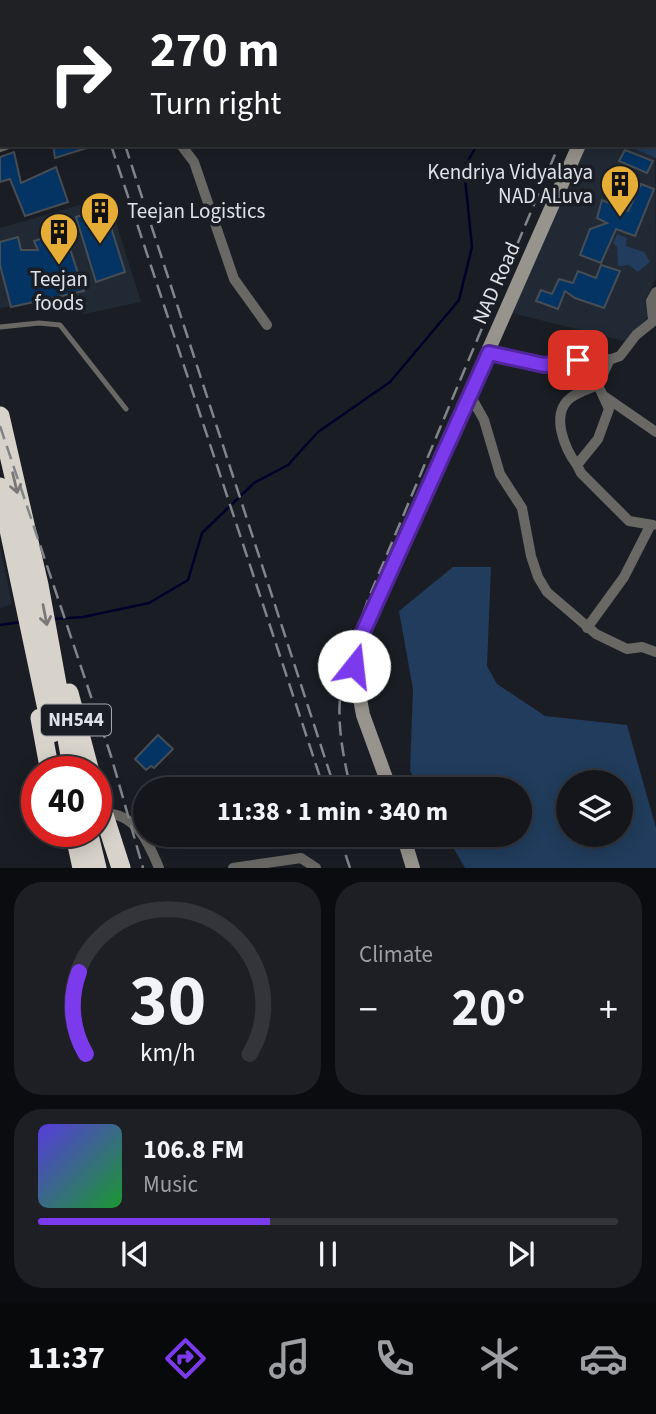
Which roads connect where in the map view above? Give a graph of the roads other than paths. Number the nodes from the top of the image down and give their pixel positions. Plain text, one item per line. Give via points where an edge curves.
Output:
1 (183, 147) edge
2 (578, 147) edge
3 (656, 292) edge
4 (655, 319) edge
5 (267, 325) dead end
6 (0, 327) edge
7 (489, 353) junction
8 (610, 359) junction
9 (598, 385) junction
10 (470, 395) junction
11 (604, 396) junction
12 (126, 410) dead end
13 (0, 416) edge
14 (656, 432) edge
15 (577, 465) junction
16 (0, 487) edge
17 (653, 525) edge
18 (30, 588) junction
19 (587, 628) junction
20 (656, 637) edge
21 (43, 646) junction
22 (652, 650) edge
23 (55, 673) junction
24 (46, 704) junction
25 (46, 756) edge
26 (58, 756) edge
27 (70, 756) edge
28 (86, 756) edge
29 (386, 777) edge
30 (112, 813) edge
31 (112, 839) edge
32 (65, 847) edge
33 (77, 847) edge
34 (92, 847) edge
35 (407, 847) edge
36 (67, 868) edge
37 (82, 868) edge
38 (97, 868) edge
39 (121, 868) edge
40 (159, 868) edge
41 (233, 868) edge
42 (316, 868) edge
43 (413, 868) edge

1 - 5 street via 194,162 234,279
2 - 7 street, NAD Road
3 - 4 street via 651,301
4 - 8 street via 620,356
6 - 12 lane via 60,325
7 - 8 street via 544,365
7 - 10 street, NAD Road
8 - 9 street
9 - 11 street
9 - 15 street via 568,399 561,413 566,446
10 - 19 street via 484,420 499,474 522,508 538,577 547,592
10 - 29 street, NAD Road via 363,632 354,666 363,715
11 - 14 street
11 - 15 street via 609,409 598,439
13 -> 18 highway, NH544
15 - 17 street via 629,521
16 - 18 highway, NH544 via 12,559
17 - 19 street via 624,577
18 - 21 highway, NH544
19 - 22 street via 627,649
20 - 22 street
21 - 23 highway, NH544
21 - 24 highway, NH544
23 - 27 highway
23 - 28 highway, NH544 via 69,692
24 - 25 highway via 39,722
24 - 26 highway, NH544
30 - 40 street via 135,825
31 - 39 highway
32 - 36 highway
33 - 37 highway
34 - 38 highway
35 - 43 street
41 - 42 street via 301,858

